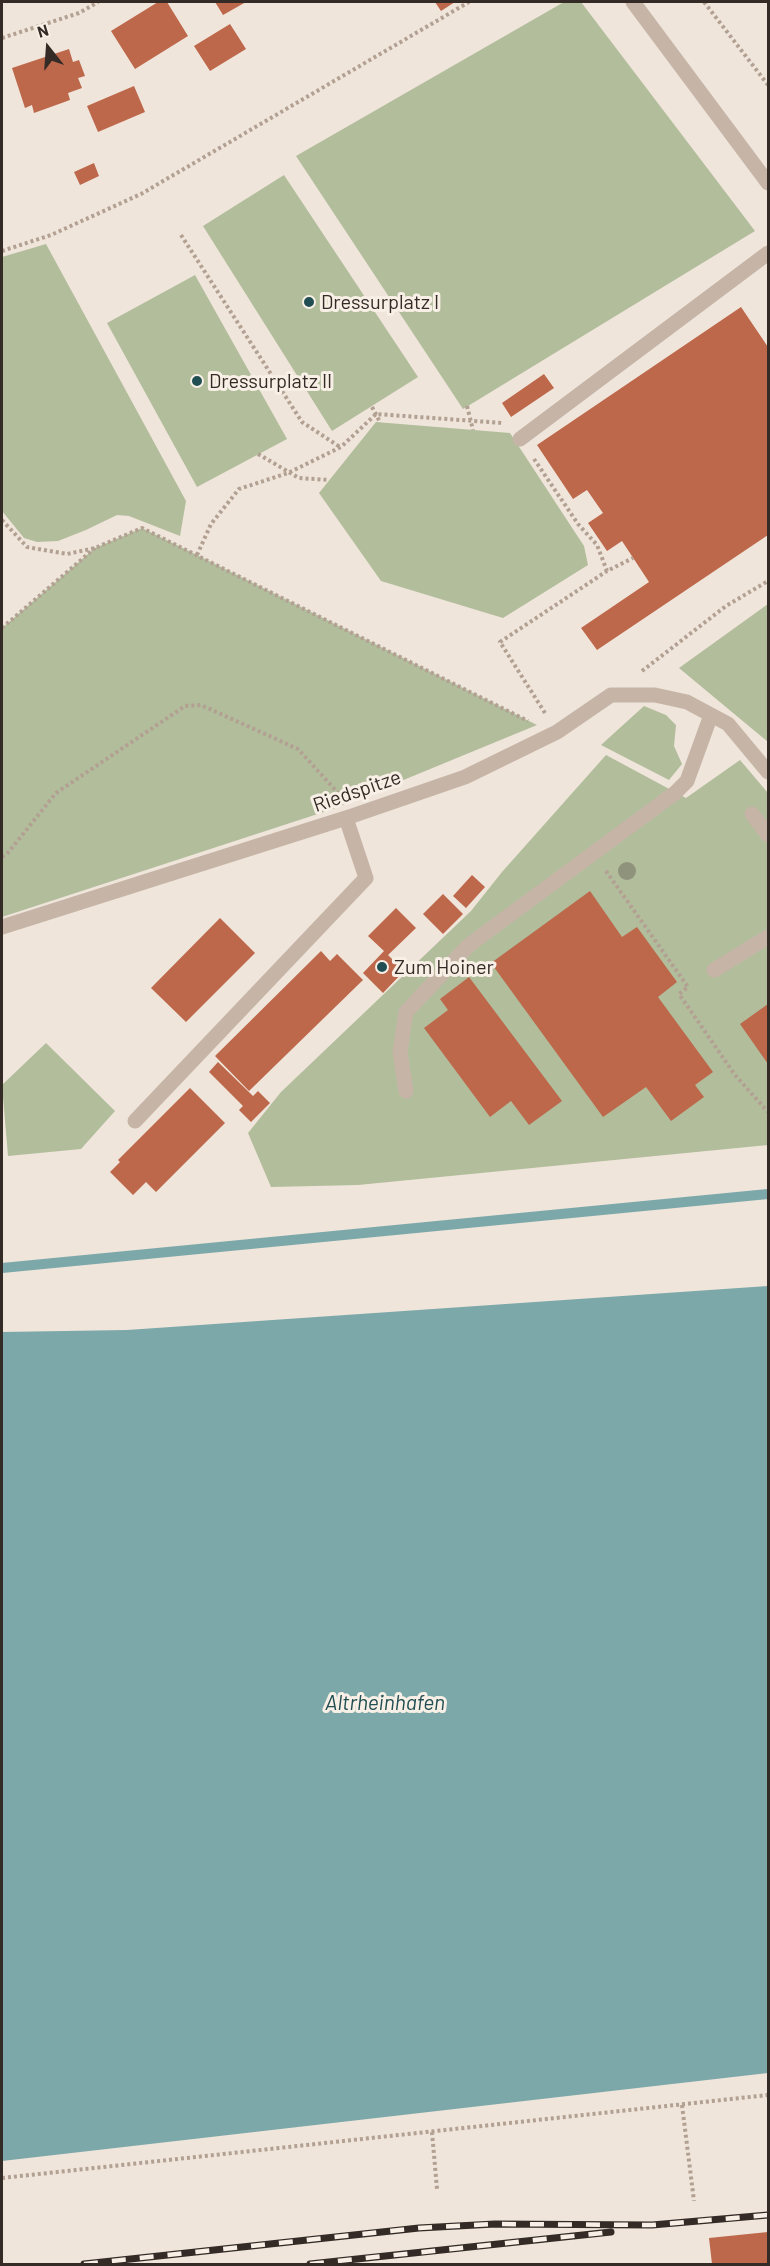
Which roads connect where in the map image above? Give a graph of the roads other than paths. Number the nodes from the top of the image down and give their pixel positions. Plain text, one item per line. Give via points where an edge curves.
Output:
1 (633, 2) edge
2 (768, 183) edge
3 (768, 253) edge
4 (520, 439) road end
5 (711, 715) junction
6 (768, 772) edge
7 (752, 814) dead end
8 (346, 818) junction
9 (768, 834) edge
10 (2, 927) edge
11 (768, 937) edge
12 (714, 970) dead end
13 (406, 1091) dead end
14 (135, 1121) dead end

1 - 2 street
3 - 4 street
5 - 6 street via 728,724
5 - 8 street, Riedspitze via 687,702 655,695 611,695 557,732 465,777
5 - 13 street via 687,781 675,793 469,945 406,1012 400,1052
7 - 9 street
8 - 10 street, Riedspitze
8 - 14 street via 366,878
11 - 12 street

